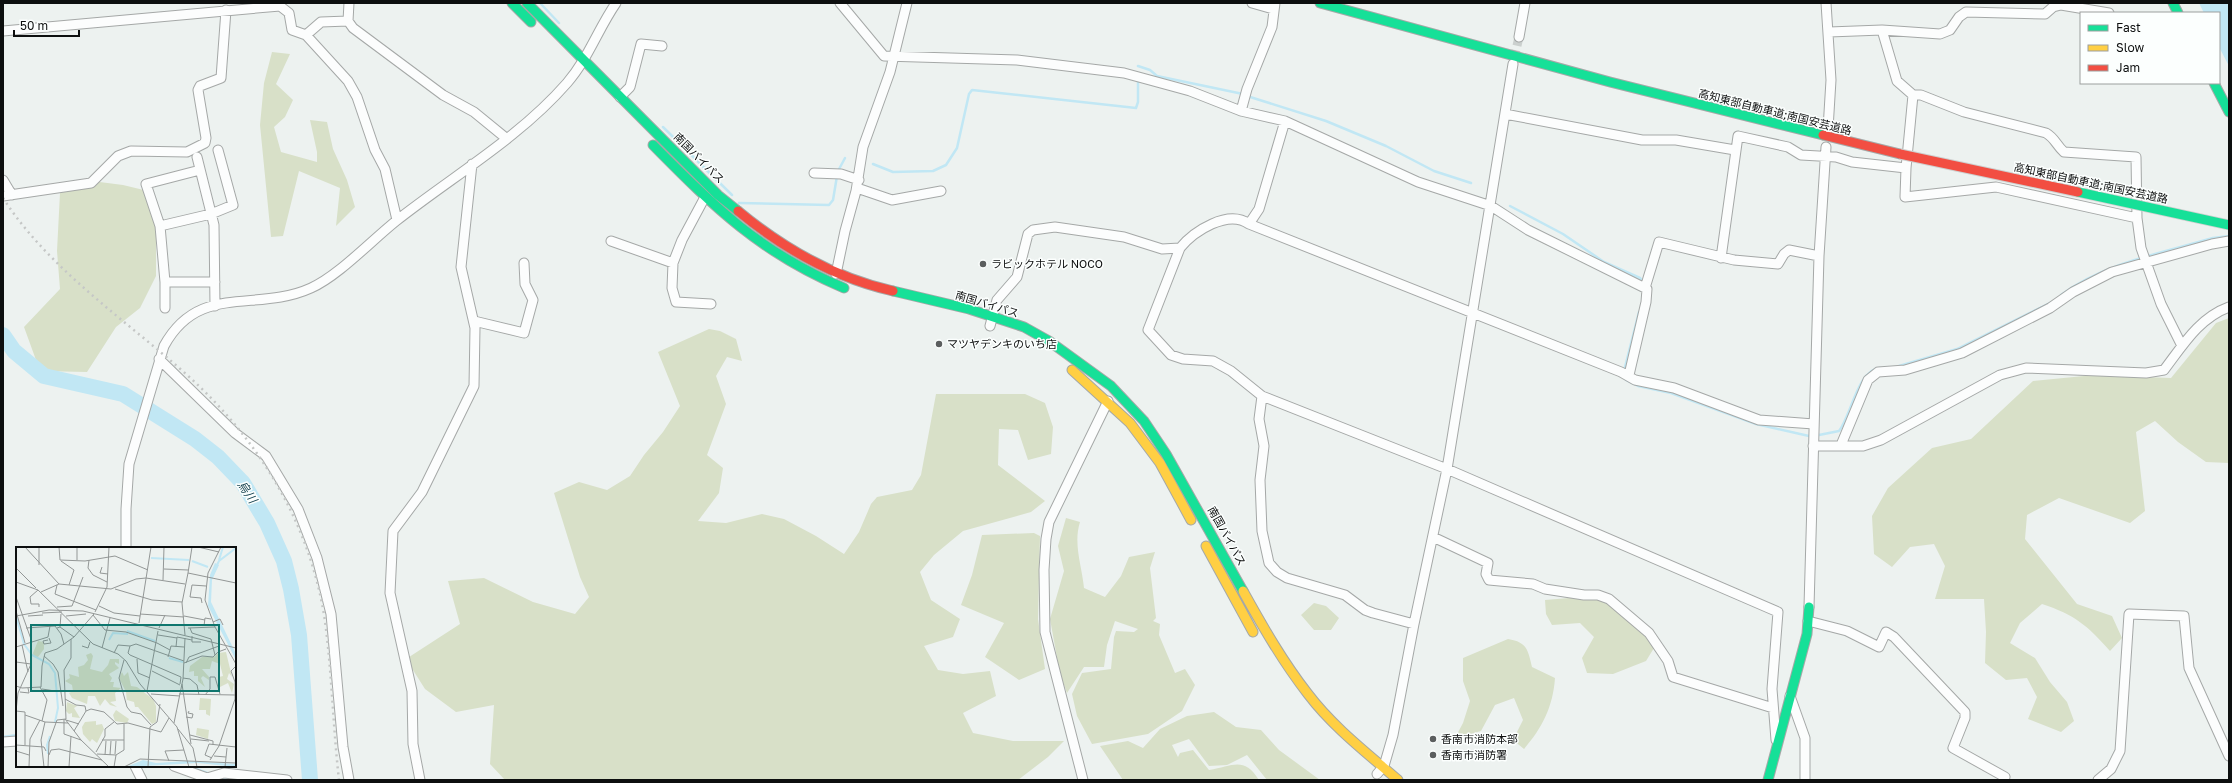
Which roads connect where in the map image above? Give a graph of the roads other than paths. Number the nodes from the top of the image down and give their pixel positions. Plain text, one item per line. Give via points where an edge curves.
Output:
1 (349, 3) edge
2 (512, 3) edge
3 (527, 3) edge
4 (616, 3) edge
5 (840, 3) edge
6 (907, 3) edge
7 (1252, 3) edge
8 (1320, 3) edge
9 (1525, 3) edge
10 (1826, 3) edge
11 (2173, 3) edge
12 (2054, 5) edge
13 (1274, 6) edge
14 (226, 10) junction
15 (2103, 12) edge
16 (2178, 12) edge
17 (348, 21) junction
18 (536, 27) dead end
19 (1882, 30) junction
20 (3, 31) edge
21 (1829, 32) junction
22 (306, 35) junction
23 (1519, 37) tunnel mouth
24 (662, 46) dead end
25 (586, 56) junction
26 (893, 57) junction
27 (1513, 64) tunnel mouth
28 (2215, 84) edge
29 (1913, 95) junction
30 (620, 97) junction
31 (1241, 110) junction
32 (2229, 112) edge
33 (1505, 114) junction
34 (1285, 121) junction
35 (1828, 129) dead end
36 (644, 136) dead end
37 (507, 139) junction
38 (218, 150) dead end
39 (1735, 150) junction
40 (1826, 152) junction
41 (197, 157) dead end
42 (472, 164) junction
43 (1906, 168) junction
44 (200, 170) junction
45 (814, 173) dead end
46 (3, 180) edge
47 (858, 184) junction
48 (941, 191) dead end
49 (7, 195) edge
50 (705, 198) junction
51 (1490, 206) junction
52 (211, 214) junction
53 (2137, 218) junction
54 (397, 220) junction
55 (1249, 224) junction
56 (2229, 225) edge
57 (160, 226) junction
58 (611, 241) dead end
59 (2229, 241) edge
60 (1180, 248) junction
61 (1819, 256) junction
62 (1721, 258) junction
63 (2147, 262) junction
64 (524, 264) dead end
65 (673, 264) junction
66 (836, 274) junction
67 (165, 282) junction
68 (215, 282) junction
69 (1645, 288) junction
70 (853, 292) dead end
71 (711, 304) dead end
72 (215, 306) junction
73 (2229, 307) edge
74 (165, 308) dead end
75 (1472, 313) junction
76 (993, 316) junction
77 (474, 321) junction
78 (990, 327) dead end
79 (2182, 346) junction
80 (159, 359) junction
81 (1063, 364) dead end
82 (1625, 373) junction
83 (1262, 396) junction
84 (1108, 401) junction
85 (1814, 424) junction
86 (1841, 445) junction
87 (1814, 446) junction
88 (1447, 469) junction
89 (1433, 537) junction
90 (126, 547) edge
91 (1809, 607) joint
92 (1808, 621) junction
93 (1414, 624) junction
94 (1256, 637) dead end
95 (1286, 681) dead end
96 (1790, 695) junction
97 (1773, 708) junction
98 (16, 741) edge
99 (3, 742) edge
100 (1776, 746) junction
101 (2229, 756) edge
102 (1384, 766) junction
103 (136, 767) edge
104 (177, 767) edge
105 (1380, 777) edge
106 (2008, 779) edge
107 (142, 780) edge
108 (287, 780) edge
109 (349, 780) edge
110 (420, 780) edge
111 (1083, 780) edge
112 (1398, 780) edge
113 (1768, 780) edge
114 (1804, 780) edge
115 (2098, 780) edge

1 - 17 street
2 - 18 main road
3 - 25 main road, 南国バイパス
4 - 25 street
5 - 26 street via 884,56
6 - 26 street
7 - 13 street
8 - 56 main road, 高知東部自動車道;南国安芸道路, bridge via 1723,112 1900,154
9 - 23 street
10 - 21 street
11 - 16 main road
12 - 15 street
12 - 19 street via 2045,14 2034,15 1966,12 1950,30 1940,34
13 - 31 street via 1272,27
14 - 20 street
14 - 22 street via 280,6 288,13 292,30
14 - 49 street via 221,78 200,86 198,90 205,144 187,152 131,151 118,156 91,183
17 - 22 street via 321,22
17 - 37 street via 353,28 443,95 474,112
19 - 21 street
19 - 29 street via 1897,81
21 - 35 street
22 - 54 street via 348,80 358,97 375,150 384,168
24 - 30 street via 641,44 630,87
25 - 30 main road, 南国バイパス
25 - 37 street via 567,83
26 - 31 street via 1017,60 1124,73 1190,91
26 - 47 street via 863,147
27 - 33 street
28 - 32 main road
29 - 43 street
29 - 53 street via 1921,95 1964,112 2046,133 2054,137 2058,147 2064,152 2136,157
30 - 66 main road, 南国バイパス via 718,195 760,230
31 - 34 street
33 - 39 street via 1642,140 1676,140
33 - 51 street
34 - 51 street via 1418,182
34 - 55 street via 1259,209
36 - 50 main road
37 - 42 street
38 - 52 street via 233,205
39 - 40 street via 1738,136 1788,147 1801,155
39 - 62 street
40 - 43 street
40 - 61 street
41 - 44 street
42 - 54 street
42 - 77 street via 461,267
43 - 53 street via 1905,197 1996,187
44 - 52 street
44 - 57 street via 146,184
45 - 47 street via 841,174
46 - 49 street
47 - 48 street via 892,200
47 - 66 street
50 - 65 street via 682,240
50 - 70 main road via 736,227 764,247 804,272
51 - 69 street via 1528,230
51 - 75 street
52 - 57 street
52 - 68 street via 214,225
53 - 63 street via 2141,248
54 - 72 street via 327,279 315,286 286,296
55 - 60 street via 1243,219 1229,218 1218,221 1186,241
55 - 75 street
57 - 67 street
58 - 65 street
59 - 63 street
60 - 76 street via 1162,249 1124,237 1055,227 1034,230 1028,234 1015,281 997,300
60 - 83 street via 1148,330 1171,355 1183,359 1213,361 1231,371
61 - 62 street via 1790,250 1778,264
61 - 85 street
62 - 69 street via 1659,242
63 - 79 street via 2161,304
63 - 86 street via 2112,272 2073,292 2050,308 1962,353 1905,370 1878,372 1872,375
64 - 77 street via 525,284 533,300 524,333
65 - 71 street via 672,288 676,302
66 - 76 main road, 南国バイパス via 884,290
67 - 68 street
67 - 74 street
68 - 72 street
69 - 82 street via 1646,302
72 - 80 street via 197,310 180,322 171,332
73 - 79 street via 2215,312 2197,326
75 - 82 street
75 - 88 street
76 - 78 street
76 - 102 main road, 南国バイパス via 1024,327 1080,362 1111,386 1144,421 1182,480 1286,665 1335,725
77 - 110 street via 474,386 422,492 393,531 390,593 412,691 413,744
79 - 86 street via 2164,370 2146,373 2026,368 2000,375 1881,440 1863,446
80 - 90 street via 132,449 127,481
80 - 109 street via 236,433 266,456 298,510 317,558 331,614 343,747
81 - 84 main road
82 - 85 street via 1635,380 1674,388 1759,420
83 - 88 street
83 - 93 street via 1259,419 1264,446 1260,480 1262,531 1269,563 1287,578 1345,595 1365,610
84 - 94 main road via 1130,423 1160,463
84 - 111 street via 1050,522 1046,539 1045,632
85 - 87 street
86 - 87 street
87 - 91 street
88 - 89 street
88 - 97 street via 1778,612
89 - 93 street
89 - 97 street via 1488,563 1486,574 1489,580 1533,584 1545,589 1598,595 1609,599 1649,633 1668,661 1673,677
91 - 92 main road
92 - 96 main road
92 - 106 street via 1847,631 1878,647 1886,632 1894,637 1965,712 1953,748
93 - 102 street via 1393,735
95 - 105 main road via 1321,721
96 - 100 main road
96 - 114 street via 1805,738
97 - 100 street
98 - 99 street
100 - 113 main road
101 - 115 street via 2189,668 2184,616 2130,614 2120,751 2111,768
102 - 105 street
102 - 112 main road, 南国バイパス
103 - 107 street
104 - 108 street via 207,778 224,773

